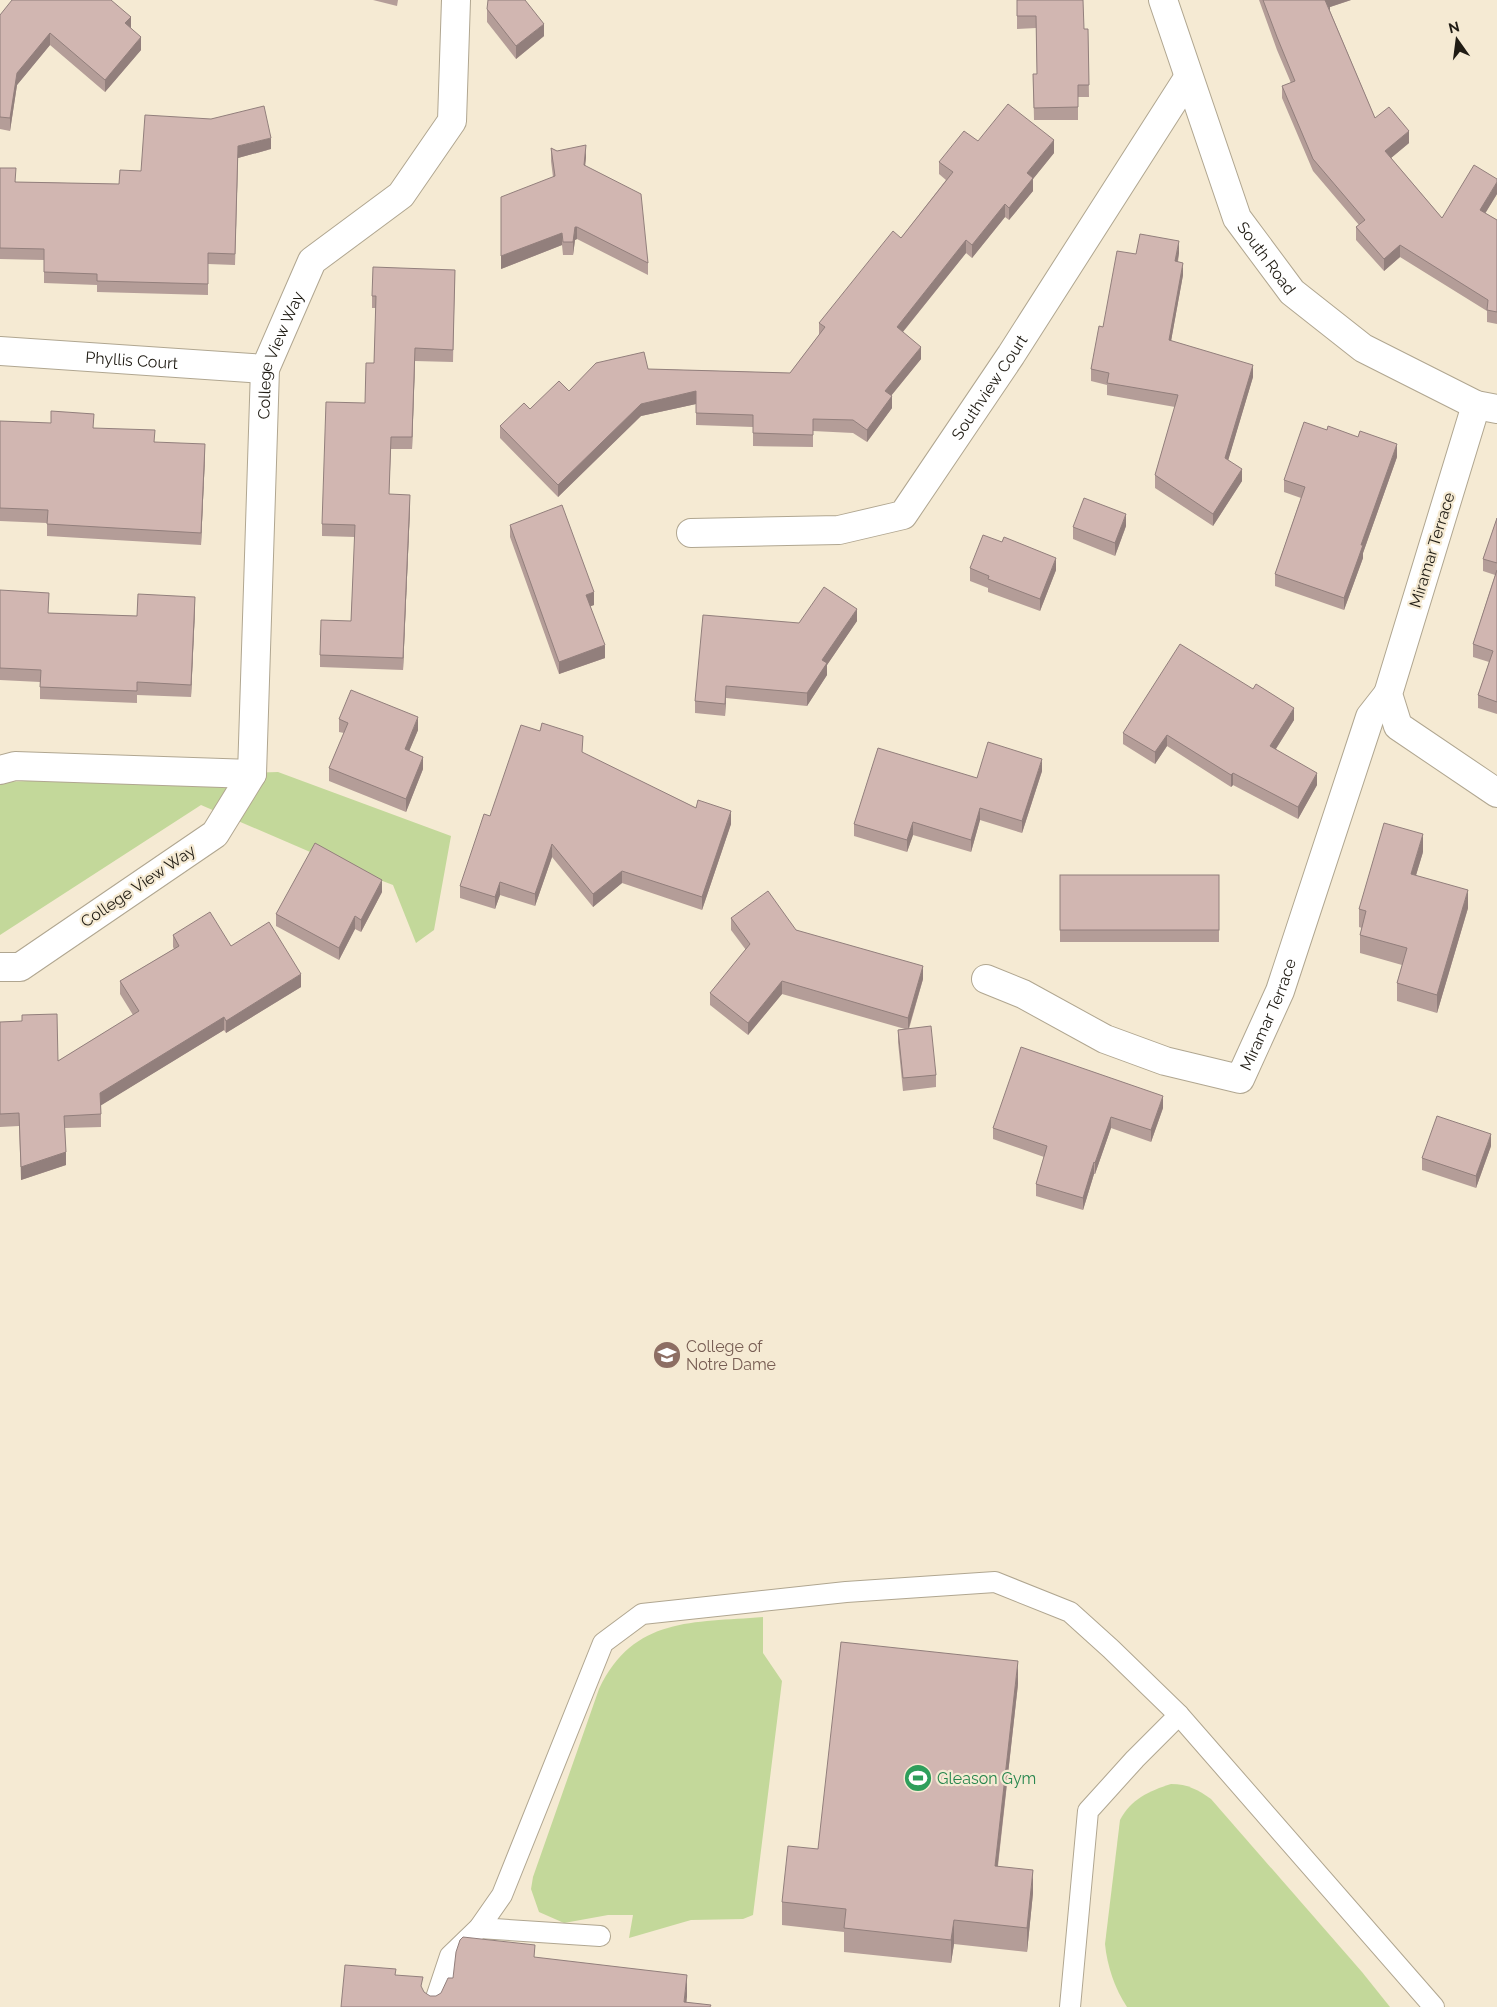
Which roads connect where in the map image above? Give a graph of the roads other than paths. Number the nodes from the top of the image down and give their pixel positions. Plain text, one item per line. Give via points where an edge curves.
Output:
1 (456, 0) edge
2 (1163, 0) edge
3 (1188, 78) junction
4 (0, 351) edge
5 (264, 369) junction
6 (1486, 407) edge
7 (691, 533) dead end
8 (1388, 694) junction
9 (0, 770) edge
10 (252, 774) junction
11 (1497, 793) edge
12 (0, 967) edge
13 (986, 979) dead end
14 (1178, 1715) junction
15 (480, 1928) junction
16 (600, 1936) dead end
17 (433, 2007) edge
18 (1070, 2007) edge
19 (1434, 2007) edge

1 - 5 street, College View Way via 452,121 401,195 312,261
2 - 3 street, South Road
3 - 6 street, South Road via 1237,218 1292,292 1364,348
3 - 7 street, Southview Court via 1011,355 903,515 839,530
4 - 5 street, Phyllis Court
5 - 10 street, College View Way
6 - 8 street, Miramar Terrace
8 - 11 street via 1398,726
8 - 13 street, Miramar Terrace via 1370,717 1280,991 1240,1079 1166,1061 1105,1039 1023,994
9 - 10 street via 15,766
10 - 12 street, College View Way via 215,834 20,967
14 - 15 lane via 1070,1612 995,1582 846,1592 642,1614 603,1643 502,1895
14 - 18 lane via 1088,1811
14 - 19 lane
15 - 16 lane
15 - 17 lane via 450,1956

